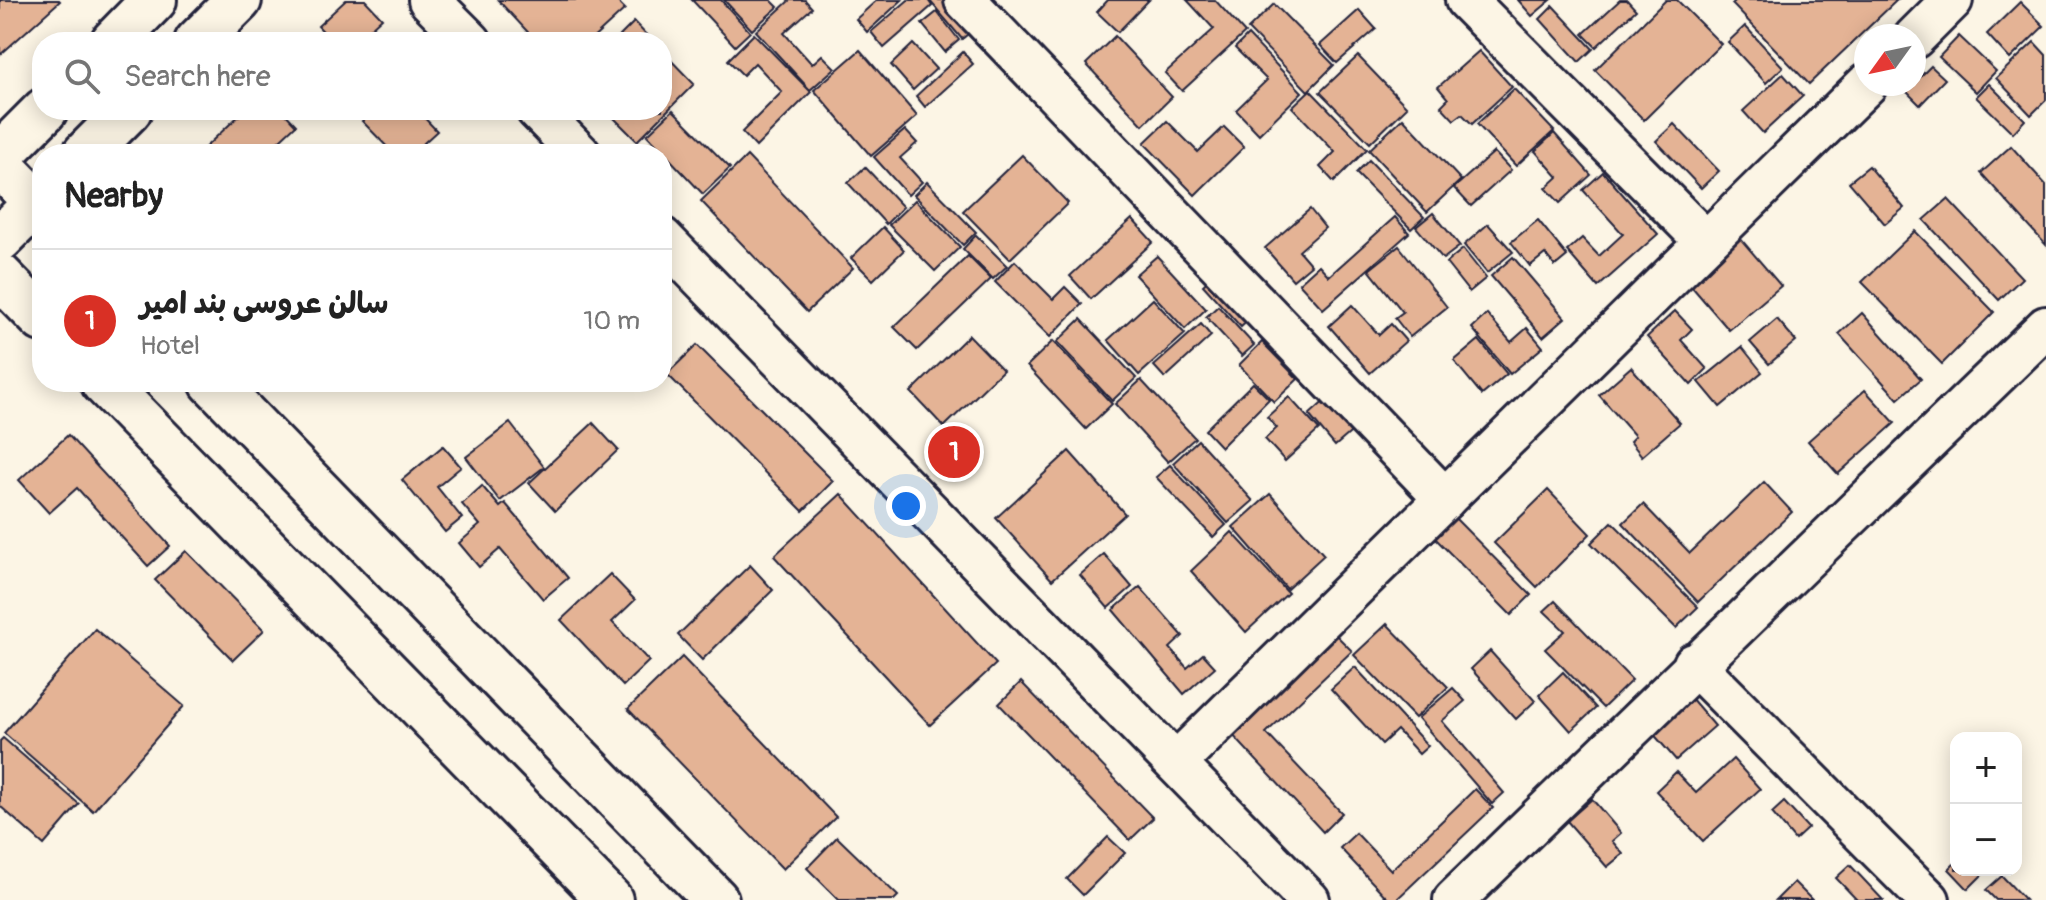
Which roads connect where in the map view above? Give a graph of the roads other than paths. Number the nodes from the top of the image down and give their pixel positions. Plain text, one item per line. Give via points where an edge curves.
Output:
1 (154, 0) edge
2 (239, 0) edge
3 (429, 0) edge
4 (965, 0) edge
5 (1466, 0) edge
6 (1952, 0) edge
7 (1926, 26) edge
8 (123, 32) edge
9 (207, 32) edge
10 (461, 32) edge
11 (1855, 96) edge
12 (35, 120) edge
13 (119, 120) edge
14 (547, 120) edge
15 (95, 144) edge
16 (570, 144) edge
17 (0, 155) edge
18 (0, 165) edge
19 (32, 195) edge
20 (32, 209) edge
21 (0, 239) edge
22 (1706, 242) junction
23 (672, 248) edge
24 (0, 276) edge
25 (32, 309) edge
26 (2046, 327) edge
27 (113, 392) edge
28 (222, 392) edge
29 (1445, 499) junction
30 (1694, 664) junction
31 (1176, 763) junction
32 (610, 900) edge
33 (716, 900) edge
34 (1309, 900) edge
35 (1454, 900) edge
36 (1929, 900) edge

1 - 8 main road
2 - 9 main road
3 - 10 street
4 - 29 street
5 - 22 street
6 - 7 street
11 - 22 street
12 - 17 main road
13 - 15 main road
14 - 16 street
18 - 19 main road
20 - 21 main road
22 - 29 street
23 - 31 street
24 - 25 main road
26 - 30 street
27 - 32 main road
28 - 33 main road
29 - 31 street
30 - 35 street
30 - 36 street
31 - 34 street

